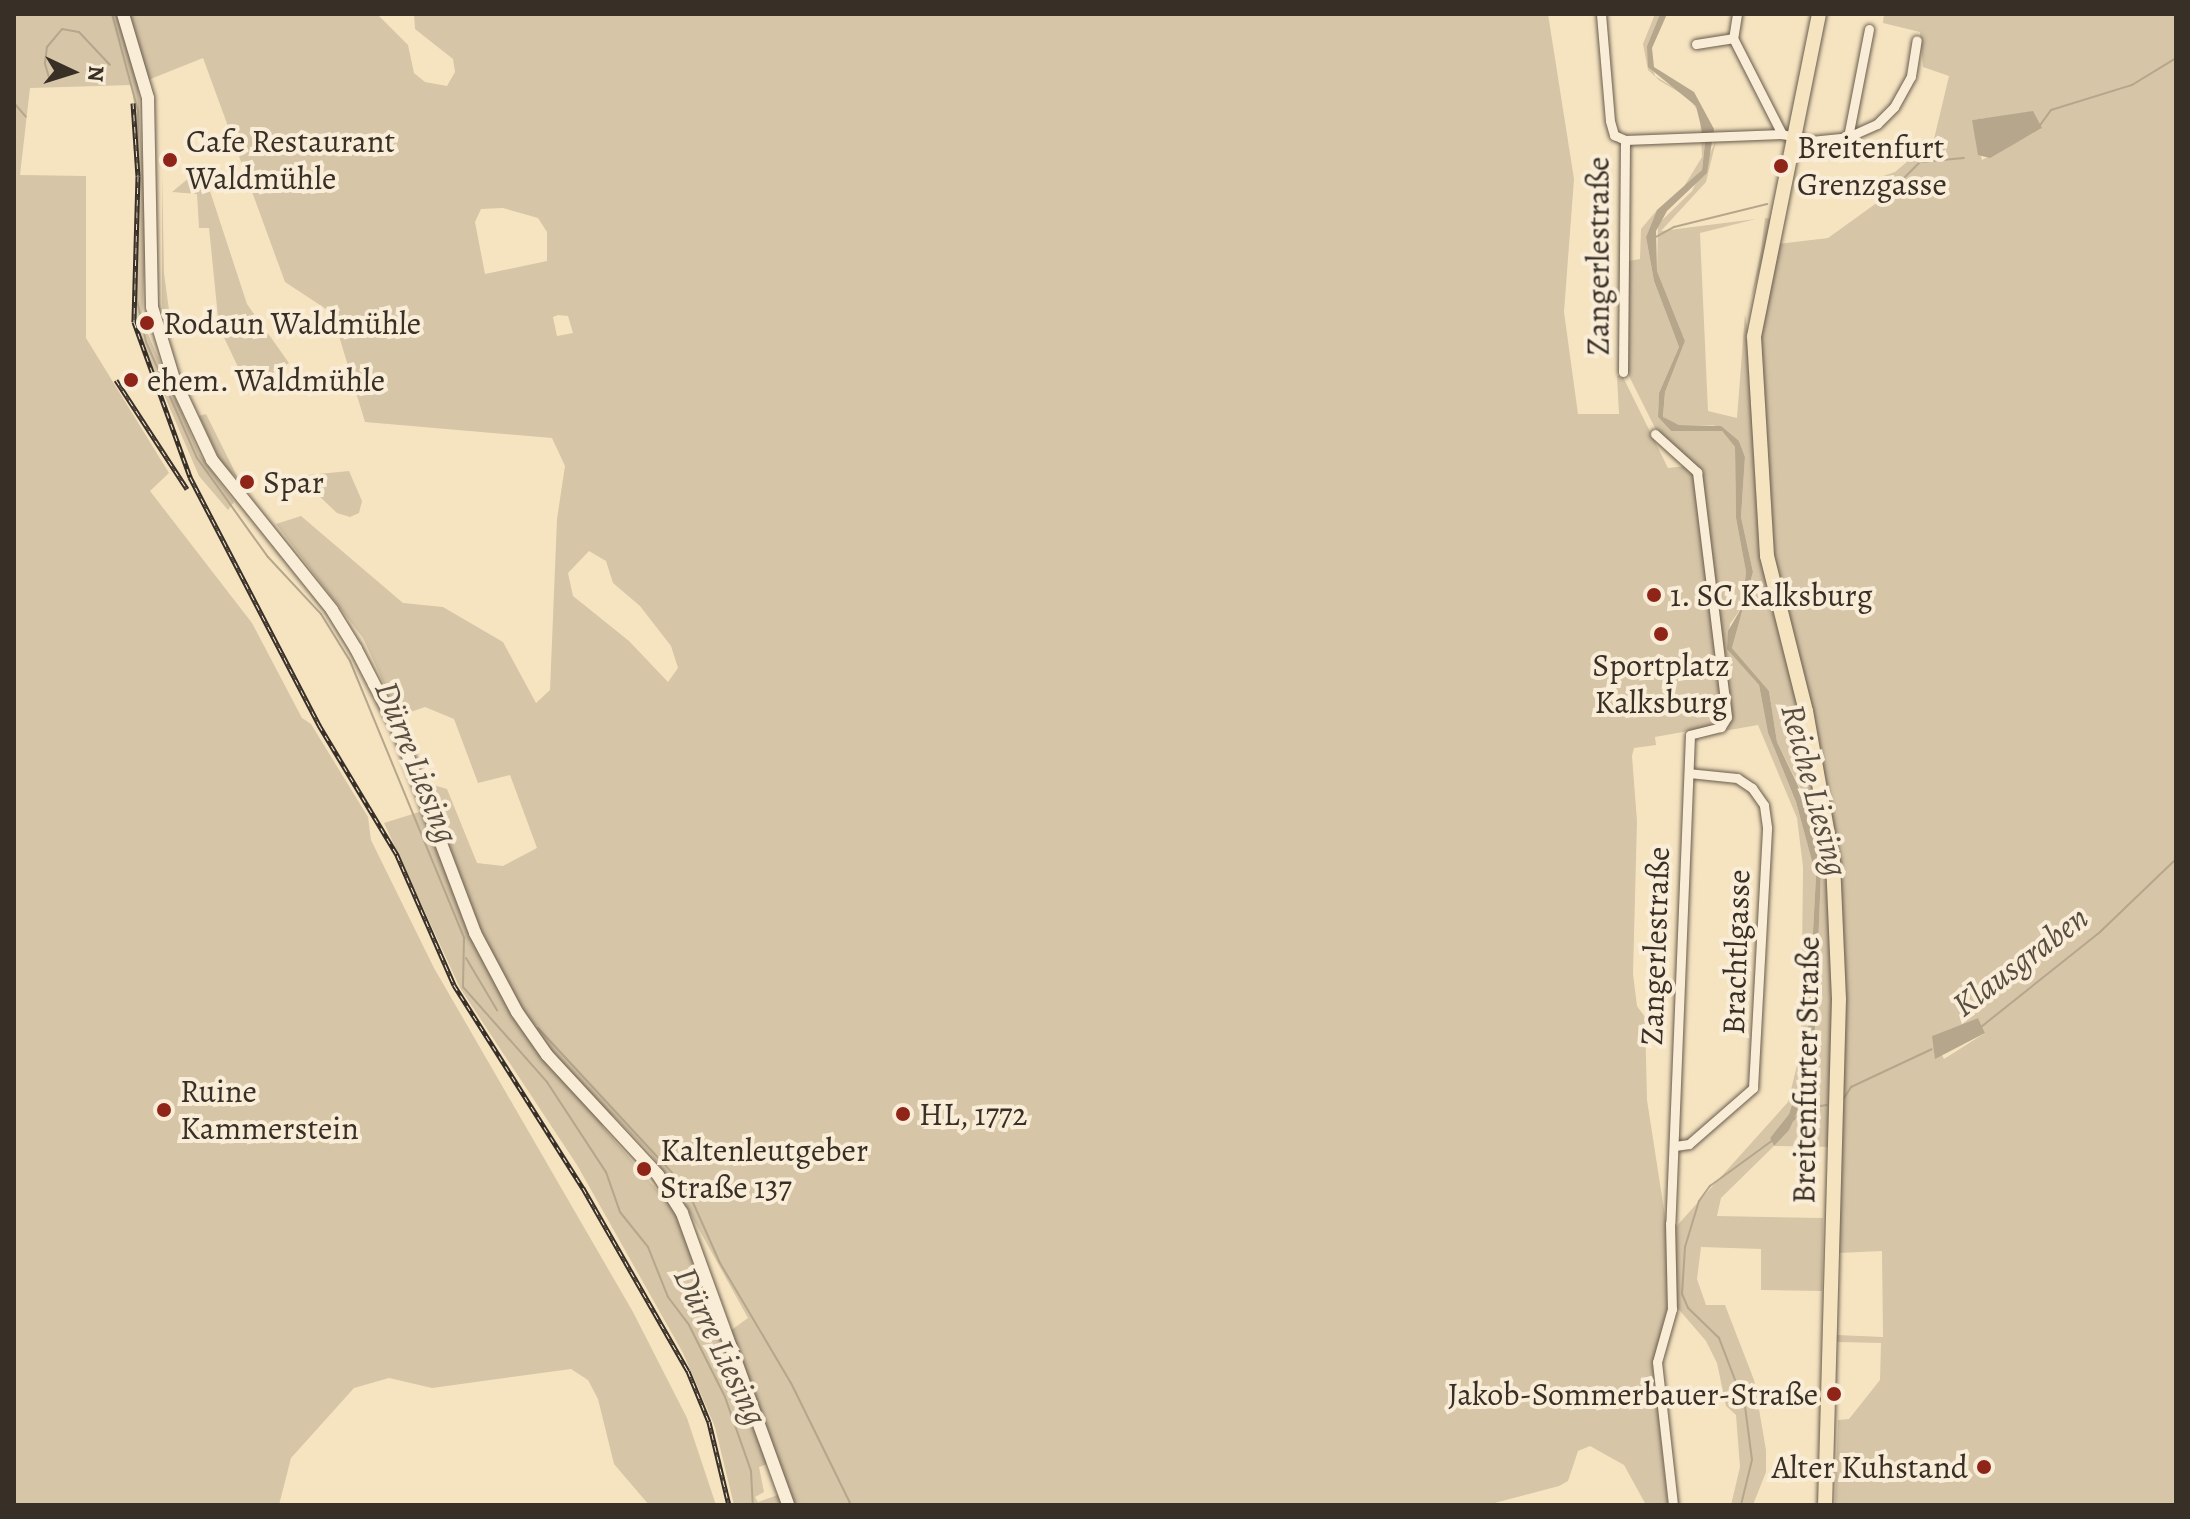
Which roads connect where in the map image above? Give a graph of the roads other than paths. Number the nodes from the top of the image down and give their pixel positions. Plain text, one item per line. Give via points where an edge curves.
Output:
1 (123, 14) edge
2 (1601, 14) edge
3 (1737, 14) edge
4 (1819, 14) edge
5 (1869, 29) dead end
6 (1733, 38) junction
7 (1917, 40) dead end
8 (1696, 44) dead end
9 (1788, 136) junction
10 (1848, 137) junction
11 (1625, 140) junction
12 (1623, 372) dead end
13 (1655, 434) dead end
14 (1689, 773) junction
15 (1675, 1146) junction
16 (788, 1505) edge
17 (1673, 1505) edge
18 (1825, 1505) edge

1 - 16 main road via 153,158 152,307 174,379 217,468 332,610 356,649 398,730 475,933 517,1012 547,1055 650,1166 677,1203
2 - 11 street via 1610,121 1614,135
3 - 6 street
4 - 9 main road, Breitenfurter Straße
5 - 10 street
6 - 8 street
6 - 9 street
7 - 10 street via 1911,76 1894,107 1868,130
9 - 10 street via 1827,142
9 - 11 street
9 - 18 main road, Breitenfurter Straße via 1779,214 1754,337 1765,536 1827,810 1839,972
11 - 12 street, Zangerlestraße
13 - 14 street, Zangerlestraße via 1697,472 1726,708 1724,725 1690,735
14 - 15 street, Zangerlestraße
14 - 15 street, Brachtlgasse via 1737,778 1752,788 1764,805 1767,827 1753,1088 1689,1144
15 - 17 street, Zangerlestraße via 1672,1309 1657,1362

